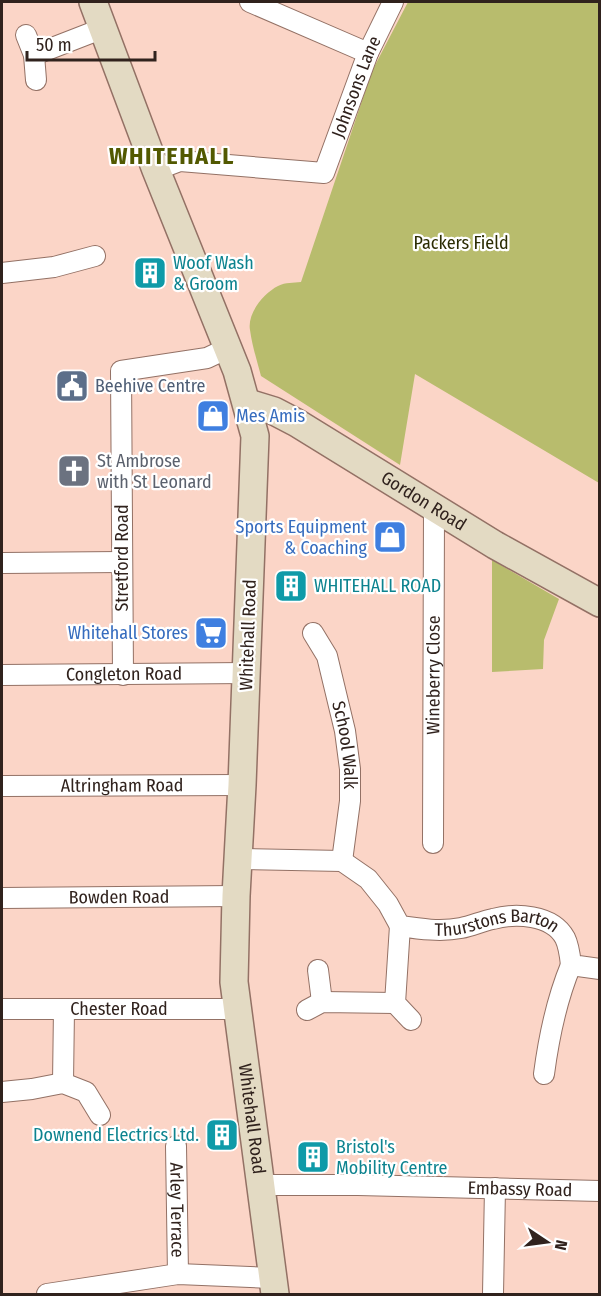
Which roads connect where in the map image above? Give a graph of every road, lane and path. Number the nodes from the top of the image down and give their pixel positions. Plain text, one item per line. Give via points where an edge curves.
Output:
1 (93, 2) edge
2 (250, 2) edge
3 (393, 2) edge
4 (101, 29) junction
5 (26, 35) dead end
6 (368, 53) junction
7 (34, 55) junction
8 (36, 80) dead end
9 (156, 170) junction
10 (95, 256) dead end
11 (2, 273) edge
12 (228, 348) junction
13 (248, 403) junction
14 (434, 507) junction
15 (121, 557) junction
16 (2, 563) edge
17 (600, 603) edge
18 (313, 633) dead end
19 (247, 673) junction
20 (2, 675) edge
21 (123, 675) junction
22 (242, 785) junction
23 (2, 786) edge
24 (433, 843) dead end
25 (238, 859) junction
26 (342, 861) junction
27 (236, 896) junction
28 (2, 898) edge
29 (400, 926) junction
30 (571, 965) junction
31 (600, 969) edge
32 (318, 970) dead end
33 (395, 1003) junction
34 (2, 1009) edge
35 (64, 1009) junction
36 (236, 1009) junction
37 (411, 1020) dead end
38 (544, 1074) dead end
39 (63, 1083) junction
40 (2, 1092) edge
41 (100, 1115) dead end
42 (176, 1146) dead end
43 (260, 1185) junction
44 (495, 1188) junction
45 (600, 1191) edge
46 (178, 1274) junction
47 (273, 1286) edge
48 (47, 1294) edge
49 (493, 1294) edge

1 - 4 main road, Whitehall Road
2 - 6 street
3 - 6 street, Johnsons Lane
4 - 7 street
4 - 9 main road, Whitehall Road
5 - 7 street
6 - 9 street, Johnsons Lane via 324,173 180,161
7 - 8 street
9 - 12 main road, Whitehall Road
10 - 11 street via 54,267
12 - 13 main road, Whitehall Road
12 - 15 street, Stretford Road via 207,358 121,371
13 - 14 main road, Gordon Road via 297,423
13 - 19 main road, Whitehall Road via 255,436
14 - 17 main road, Gordon Road
14 - 24 street, Wineberry Close
15 - 16 street
15 - 21 street, Stretford Road
18 - 26 street, School Walk via 327,656 350,769
19 - 21 street, Congleton Road
19 - 22 main road, Whitehall Road
20 - 21 street, Congleton Road
22 - 23 street, Altringham Road
22 - 25 main road, Whitehall Road
25 - 26 street
25 - 27 main road, Whitehall Road
26 - 29 street via 368,879
27 - 28 street, Bowden Road
27 - 36 main road, Whitehall Road
29 - 30 street, Thurstons Barton via 428,930 461,928 494,918 538,919 558,928 565,938
29 - 33 street
30 - 31 street, Thurstons Barton
30 - 38 street via 560,993 556,1052
32 - 33 street via 315,1006
33 - 37 street
34 - 35 street, Chester Road
35 - 36 street, Chester Road
35 - 39 street
36 - 43 main road, Whitehall Road
39 - 40 street
39 - 41 street via 86,1092
42 - 46 street, Arley Terrace
43 - 44 street, Embassy Road
43 - 47 main road, Whitehall Road
44 - 45 street, Embassy Road
44 - 49 street
46 - 47 street
46 - 48 street

